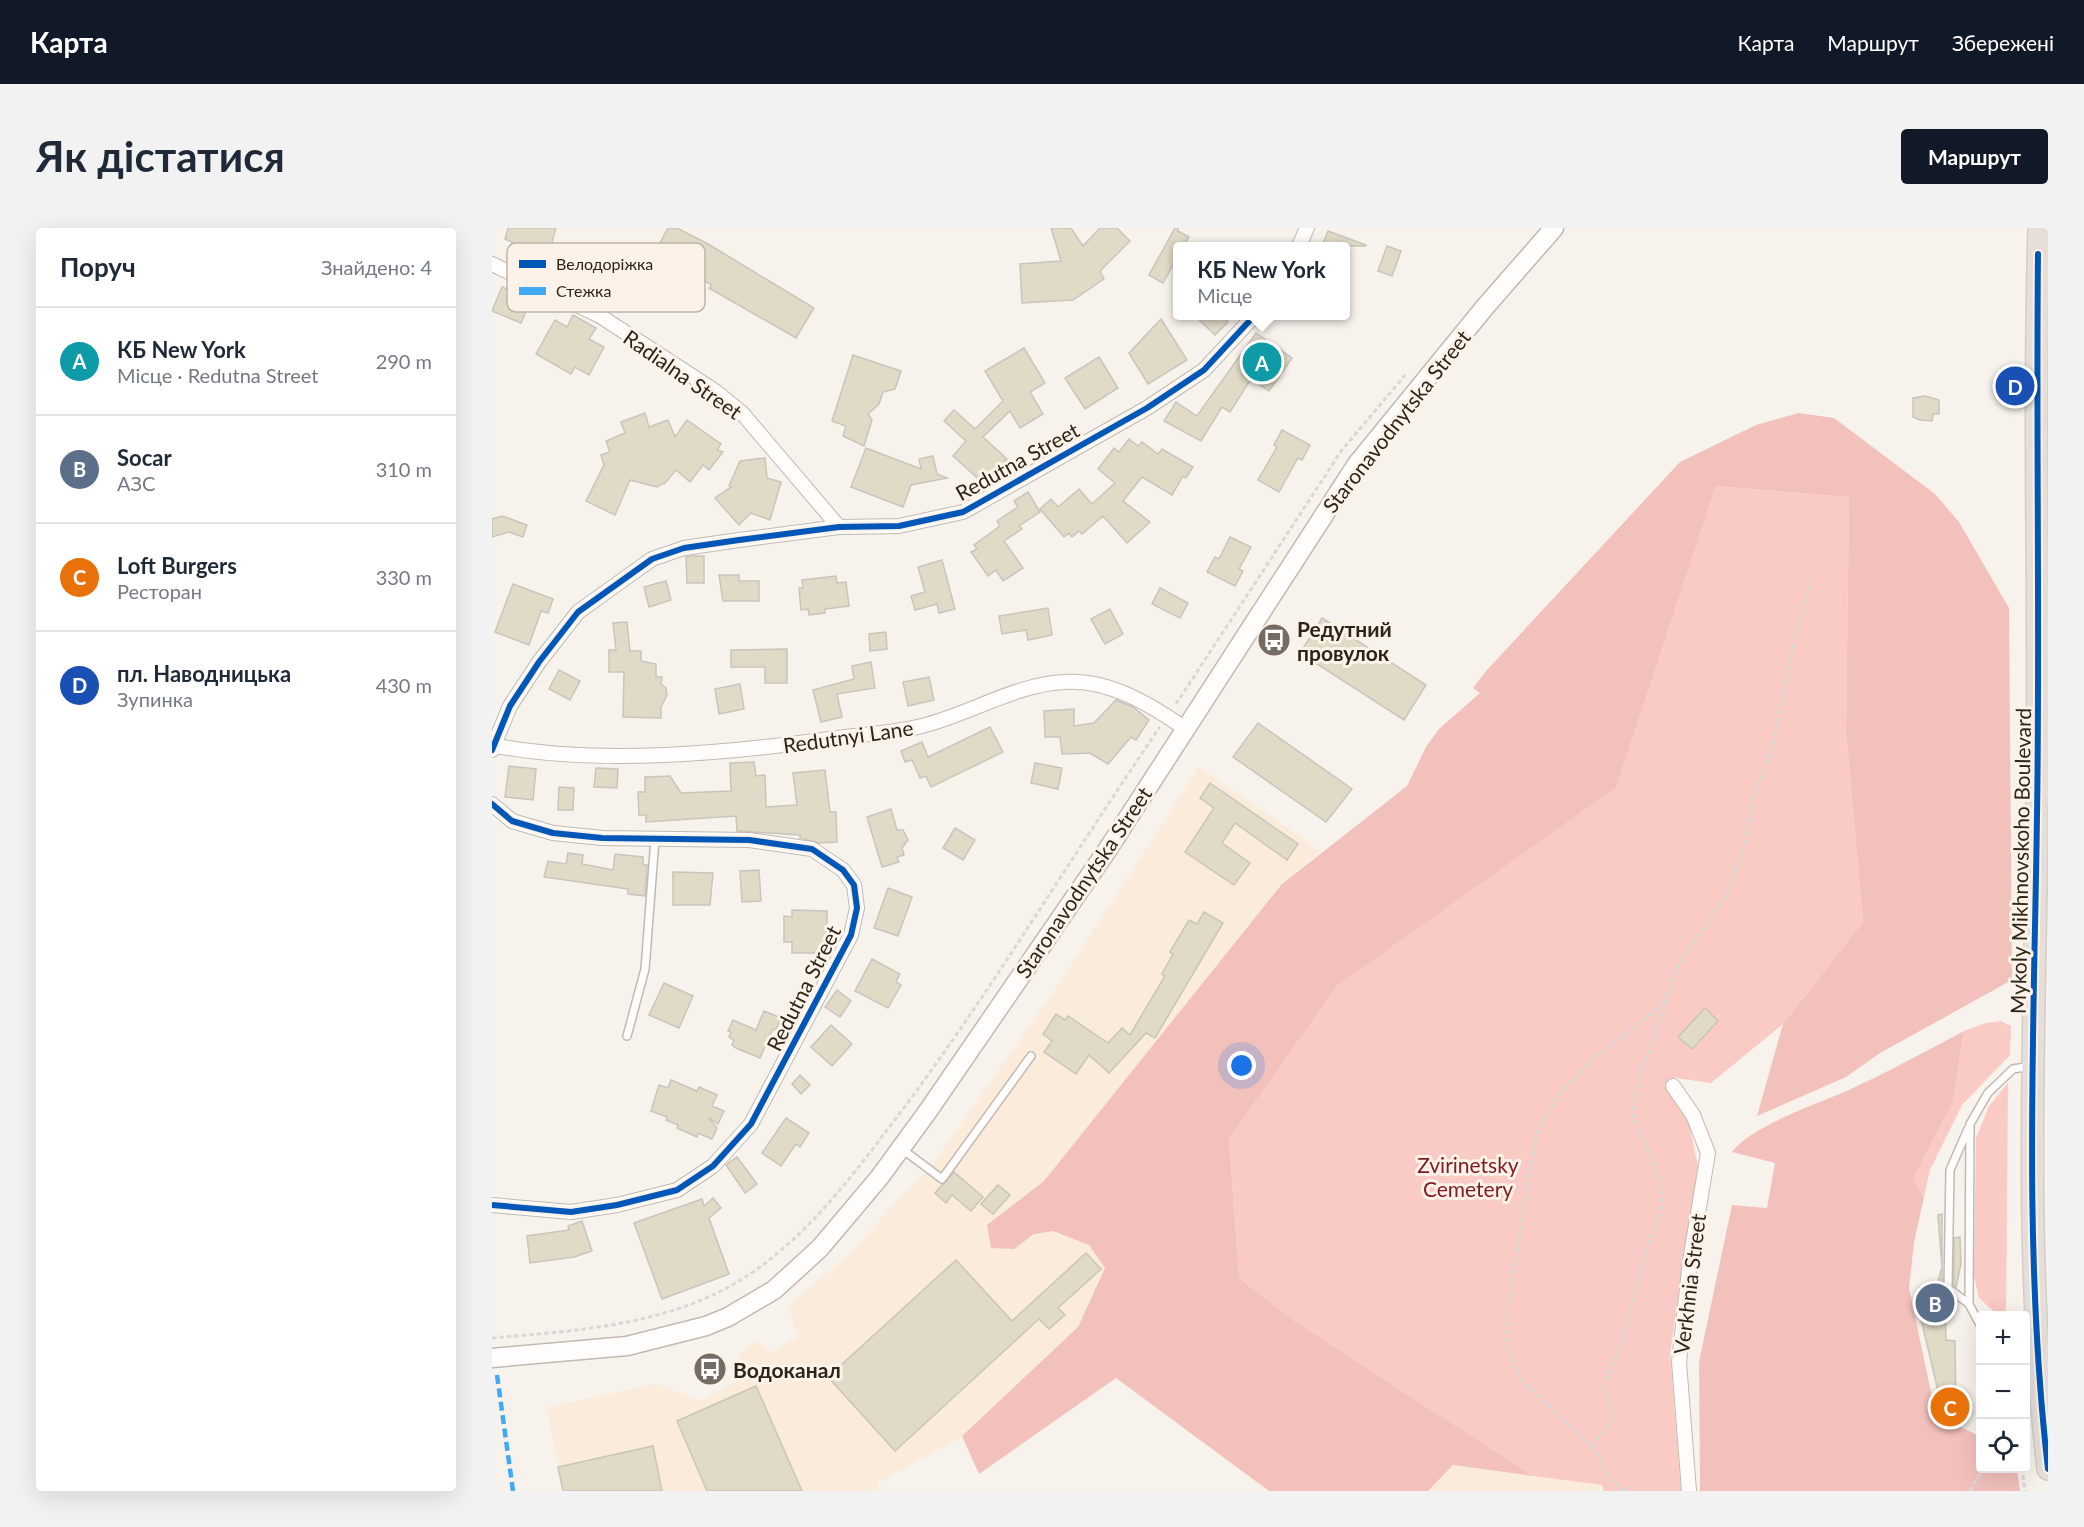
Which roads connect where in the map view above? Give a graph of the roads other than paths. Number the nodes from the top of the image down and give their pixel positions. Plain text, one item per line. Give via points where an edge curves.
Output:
1 (1307, 228) edge
2 (1554, 228) edge
3 (2029, 228) edge
4 (2039, 228) edge
5 (1301, 242) edge
6 (2038, 254) junction
7 (492, 264) edge
8 (507, 271) edge
9 (592, 312) edge
10 (1249, 320) edge
11 (839, 527) junction
12 (1186, 729) junction
13 (493, 747) edge
14 (492, 804) edge
15 (656, 839) junction
16 (627, 1036) dead end
17 (1031, 1056) dead end
18 (2034, 1066) junction
19 (1673, 1086) dead end
20 (1970, 1124) junction
21 (902, 1149) junction
22 (492, 1205) edge
23 (1968, 1304) junction
24 (1976, 1317) edge
25 (492, 1358) edge
26 (2048, 1469) edge
27 (1689, 1491) edge

1 - 5 street
2 - 12 main road, Staronavodnytska Street via 1357,464
3 - 6 main road
4 - 6 highway, Mykoly Mikhnovskoho Boulevard
6 - 18 highway, Mykoly Mikhnovskoho Boulevard
7 - 8 street, Radialna Street
9 - 11 street, Radialna Street via 715,391 742,413
10 - 11 street, Redutna Street via 1204,370 1147,408 963,512 899,526
11 - 13 street, Redutna Street via 684,548 652,559 578,612 510,706
12 - 13 street, Redutnyi Lane via 1136,698 1095,684 1067,681 1036,686 920,727 734,752 593,754
12 - 21 main road, Staronavodnytska Street
14 - 15 street, Redutna Street via 512,821 532,828 602,838
15 - 16 lane via 645,969
15 - 22 street, Redutna Street via 749,840 812,849 843,870 854,885 857,908 851,935 751,1124 713,1166 677,1190 617,1205 571,1212
17 - 21 lane via 942,1179
18 - 20 lane via 2013,1069 1988,1093
18 - 26 highway, Mykoly Mikhnovskoho Boulevard via 2035,1379
19 - 27 street, Verkhnia Street via 1693,1115 1708,1154 1690,1261 1679,1362
20 - 23 lane
20 - 23 lane via 1950,1170 1948,1288
21 - 25 main road, Staronavodnytska Street via 820,1248 774,1290 728,1317 627,1346
23 - 24 lane

